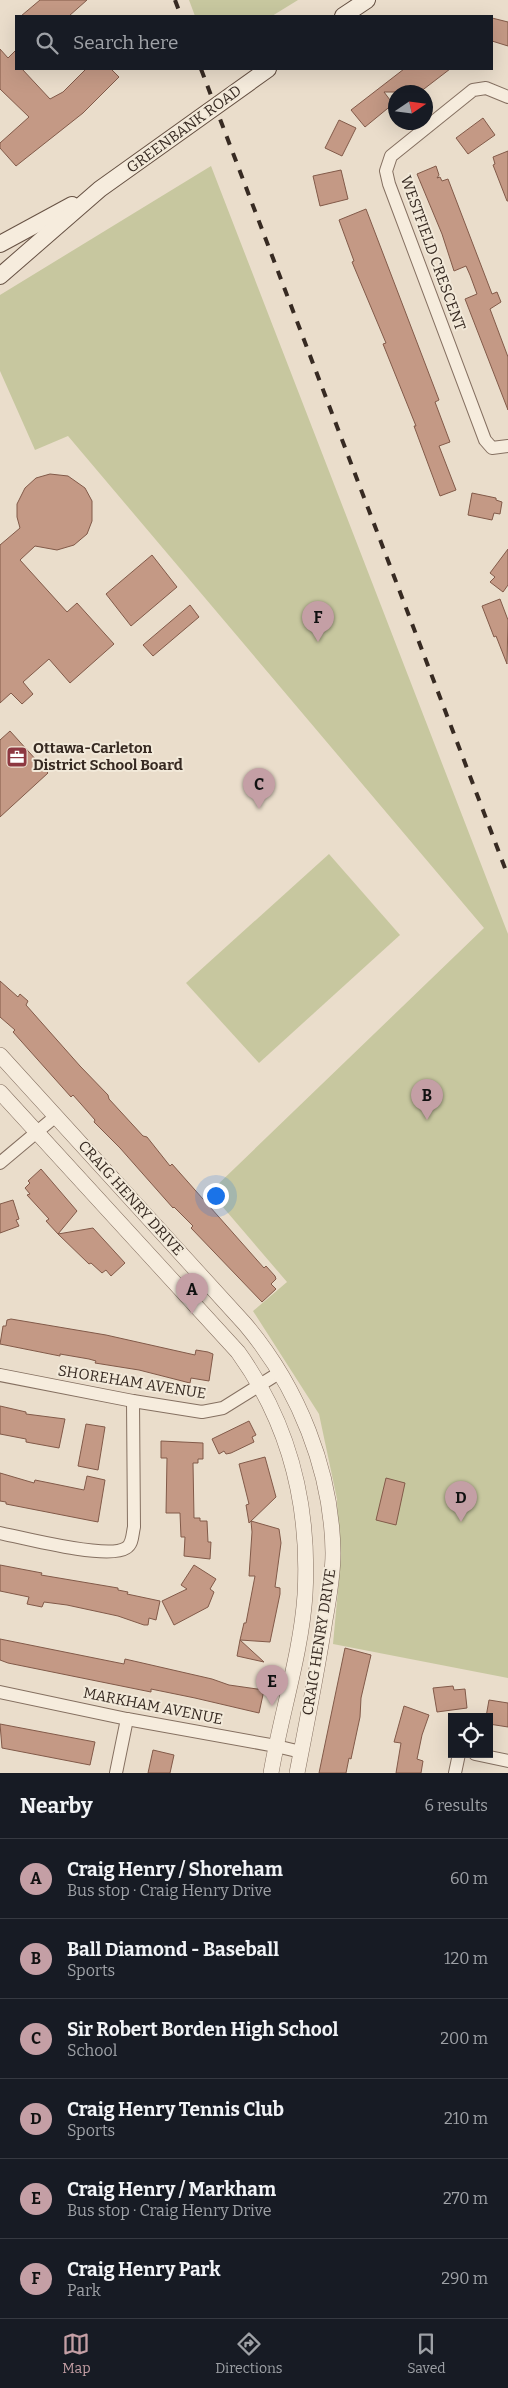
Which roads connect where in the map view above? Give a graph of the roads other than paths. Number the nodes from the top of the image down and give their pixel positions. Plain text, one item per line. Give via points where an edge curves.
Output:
1 (366, 0) edge
2 (344, 15) edge
3 (267, 70) edge
4 (508, 97) edge
5 (100, 189) junction
6 (0, 244) edge
7 (0, 276) edge
8 (508, 446) edge
9 (0, 1055) edge
10 (0, 1092) edge
11 (56, 1116) junction
12 (38, 1132) junction
13 (0, 1163) edge
14 (279, 1373) junction
15 (0, 1375) edge
16 (260, 1385) junction
17 (133, 1401) junction
18 (0, 1534) edge
19 (0, 1692) edge
20 (127, 1719) junction
21 (276, 1746) junction
22 (301, 1752) junction
23 (458, 1758) edge
24 (493, 1758) edge
25 (508, 1761) edge
26 (116, 1773) edge
27 (271, 1773) edge
28 (297, 1773) edge
29 (455, 1773) edge

1 - 2 main road
3 - 5 main road, GREENBANK ROAD
4 - 8 street, WESTFIELD CRESCENT via 486,88 473,90 390,156 386,172 485,440 492,448
5 - 6 main road, GREENBANK ROAD
5 - 7 main road, GREENBANK ROAD
9 - 11 street, CRAIG HENRY DRIVE
10 - 12 street, CRAIG HENRY DRIVE
11 - 12 street
11 - 14 street, CRAIG HENRY DRIVE via 245,1324
12 - 13 street
12 - 16 street, CRAIG HENRY DRIVE via 221,1331
14 - 16 street, SHOREHAM AVENUE
14 - 22 street, CRAIG HENRY DRIVE via 300,1410 318,1453 333,1553 322,1643
15 - 17 street, SHOREHAM AVENUE
16 - 17 street, SHOREHAM AVENUE via 223,1408 202,1412
16 - 21 street, CRAIG HENRY DRIVE via 281,1427 291,1458 304,1522 304,1596
17 - 18 street via 134,1527 128,1546 118,1552 94,1552
19 - 20 street, MARKHAM AVENUE
20 - 21 street, MARKHAM AVENUE
20 - 26 street
21 - 22 street, MARKHAM AVENUE
21 - 27 street, CRAIG HENRY DRIVE
22 - 28 street, CRAIG HENRY DRIVE
23 - 29 street
24 - 25 street

